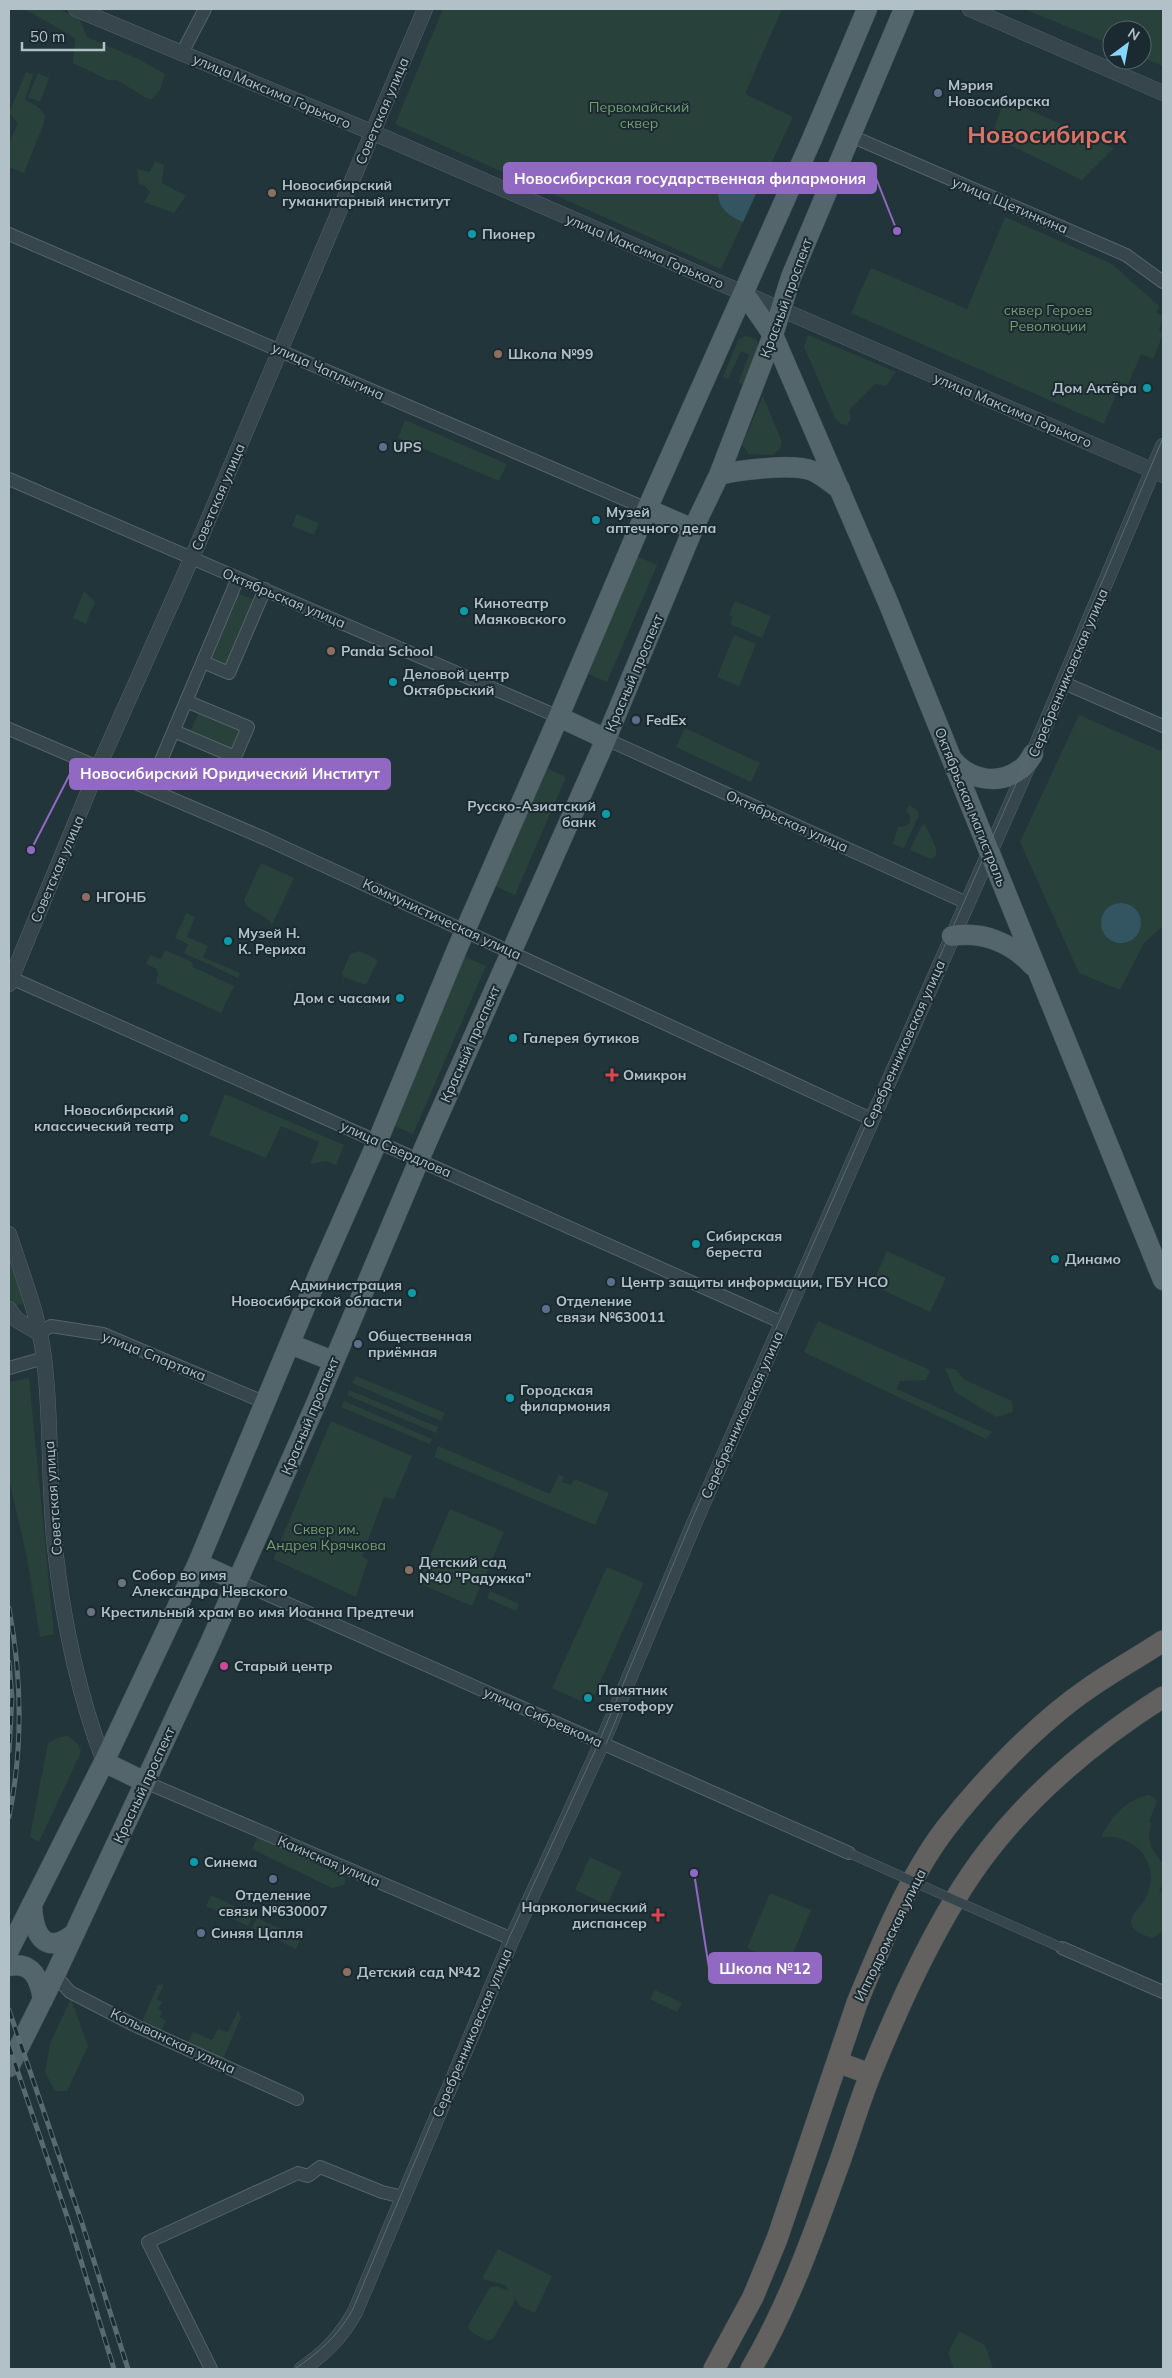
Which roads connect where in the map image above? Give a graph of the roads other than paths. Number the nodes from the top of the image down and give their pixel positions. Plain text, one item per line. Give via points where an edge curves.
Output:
1 (76, 9) edge
2 (205, 9) edge
3 (425, 9) edge
4 (867, 9) edge
5 (904, 9) edge
6 (970, 9) edge
7 (182, 53) junction
8 (1163, 93) edge
9 (373, 132) junction
10 (851, 136) junction
11 (9, 234) edge
12 (1163, 282) edge
13 (744, 293) junction
14 (780, 308) junction
15 (773, 335) junction
16 (281, 350) junction
17 (1163, 446) edge
18 (1159, 473) edge
19 (719, 475) junction
20 (9, 479) edge
21 (840, 489) junction
22 (647, 509) junction
23 (694, 529) junction
24 (192, 558) junction
25 (238, 578) junction
26 (265, 589) junction
27 (203, 662) junction
28 (1064, 683) junction
29 (186, 701) junction
30 (559, 717) junction
31 (1163, 726) edge
32 (9, 729) edge
33 (174, 731) junction
34 (606, 739) junction
35 (1033, 754) junction
36 (950, 758) junction
37 (98, 768) junction
38 (149, 790) junction
39 (990, 852) junction
40 (967, 903) junction
41 (465, 930) junction
42 (952, 936) junction
43 (511, 951) junction
44 (1039, 973) junction
45 (10, 980) edge
46 (871, 1119) junction
47 (378, 1140) junction
48 (419, 1159) junction
49 (9, 1234) edge
50 (1163, 1280) edge
51 (9, 1308) edge
52 (783, 1323) junction
53 (39, 1333) junction
54 (290, 1344) junction
55 (44, 1358) junction
56 (333, 1361) junction
57 (9, 1368) edge
58 (266, 1403) junction
59 (198, 1563) junction
60 (237, 1581) junction
61 (1163, 1641) edge
62 (1163, 1697) edge
63 (602, 1743) junction
64 (104, 1762) junction
65 (145, 1782) junction
66 (850, 1854) joint
67 (32, 1904) junction
68 (75, 1933) junction
69 (512, 1939) junction
70 (1062, 1948) joint
71 (9, 1950) edge
72 (9, 1966) edge
73 (55, 1975) junction
74 (1163, 1992) edge
75 (44, 2000) junction
76 (837, 2062) junction
77 (9, 2067) edge
78 (870, 2074) junction
79 (297, 2099) dead end
80 (403, 2197) junction
81 (212, 2369) edge
82 (302, 2369) edge
83 (714, 2369) edge
84 (751, 2369) edge

1 - 7 street, улица Максима Горького
2 - 7 street
3 - 9 street, Советская улица
4 - 13 main road
5 - 10 main road, Красный проспект
6 - 8 street
7 - 9 street, улица Максима Горького
9 - 13 street, улица Максима Горького
9 - 16 street, Советская улица
10 - 12 street, улица Щетинкина via 1126,255
10 - 14 main road, Красный проспект
11 - 16 street, улица Чаплыгина
13 - 14 street, улица Максима Горького
13 - 15 main road, Октябрьская магистраль
13 - 22 main road
14 - 15 main road, Красный проспект
14 - 18 street, улица Максима Горького
15 - 19 main road, Красный проспект
15 - 21 main road, Октябрьская магистраль
16 - 22 street, улица Чаплыгина
16 - 24 street, Советская улица
17 - 18 street, Серебренниковская улица
18 - 28 street, Серебренниковская улица
19 - 21 main road via 738,470 778,468 813,471
19 - 23 main road, Красный проспект
20 - 24 street, Октябрьская улица
21 - 36 main road, Октябрьская магистраль
22 - 23 main road
22 - 30 main road
23 - 34 main road, Красный проспект
24 - 25 street, Октябрьская улица
24 - 37 street, Советская улица
25 - 26 street, Октябрьская улица
25 - 27 street
26 - 27 street via 229,673
26 - 30 street, Октябрьская улица
27 - 29 street
28 - 31 street
28 - 35 street, Серебренниковская улица
29 - 33 street
29 - 33 street via 248,727 235,757
30 - 34 main road
30 - 41 main road
32 - 37 street, Коммунистическая улица
33 - 38 street
34 - 40 street, Октябрьская улица
34 - 43 main road, Красный проспект
35 - 36 main road via 1022,768 1009,776 992,780 974,777
35 - 39 street, Серебренниковская улица
36 - 39 main road, Октябрьская магистраль
37 - 38 street, Коммунистическая улица
37 - 45 street, Советская улица
38 - 41 street, Коммунистическая улица via 239,827
39 - 40 street, Серебренниковская улица
39 - 44 main road, Октябрьская магистраль
40 - 42 street, Серебренниковская улица
41 - 43 street, Коммунистическая улица
41 - 47 main road
42 - 44 main road via 963,934 1004,942
42 - 46 street, Серебренниковская улица
43 - 46 street, Коммунистическая улица
43 - 48 main road, Красный проспект
44 - 50 main road, Октябрьская магистраль
45 - 47 street, улица Свердлова
46 - 52 street, Серебренниковская улица
47 - 48 street, улица Свердлова
47 - 54 main road
48 - 52 street, улица Свердлова
48 - 56 main road, Красный проспект
49 - 53 street, Советская улица
51 - 53 street via 17,1320
52 - 63 street, Серебренниковская улица
53 - 55 street, Советская улица
53 - 58 street, улица Спартака via 51,1326 103,1334
54 - 56 main road
54 - 58 main road
55 - 57 street
55 - 64 street, Советская улица via 55,1547 70,1648
56 - 60 main road, Красный проспект
58 - 59 main road
59 - 60 main road
59 - 64 main road
60 - 63 street, улица Сибревкома
60 - 65 main road, Красный проспект
61 - 76 highway, Ипподромская улица via 1088,1688 1026,1740 946,1829 910,1888 872,1966
62 - 78 highway via 1123,1722 1080,1756 1046,1787 988,1852 970,1876 935,1938
63 - 66 street, улица Сибревкома
63 - 69 street, Серебренниковская улица
64 - 65 main road
64 - 67 main road
65 - 68 main road, Красный проспект
65 - 69 street, Каинская улица
66 - 70 street, bridge
67 - 68 main road via 33,1923 38,1935 48,1942 59,1942
67 - 71 main road
68 - 73 main road, Красный проспект
69 - 80 street, Серебренниковская улица
70 - 74 street
72 - 75 main road via 24,1966 35,1972
73 - 75 main road, Красный проспект
73 - 79 street, Колыванская улица via 70,1992 134,2025
75 - 77 main road, Красный проспект
76 - 78 highway
76 - 83 highway, Ипподромская улица via 754,2298
78 - 84 highway via 803,2259 781,2312
80 - 81 street via 320,2167 308,2176 298,2173 148,2242
80 - 82 street, Серебренниковская улица via 355,2312 327,2351

